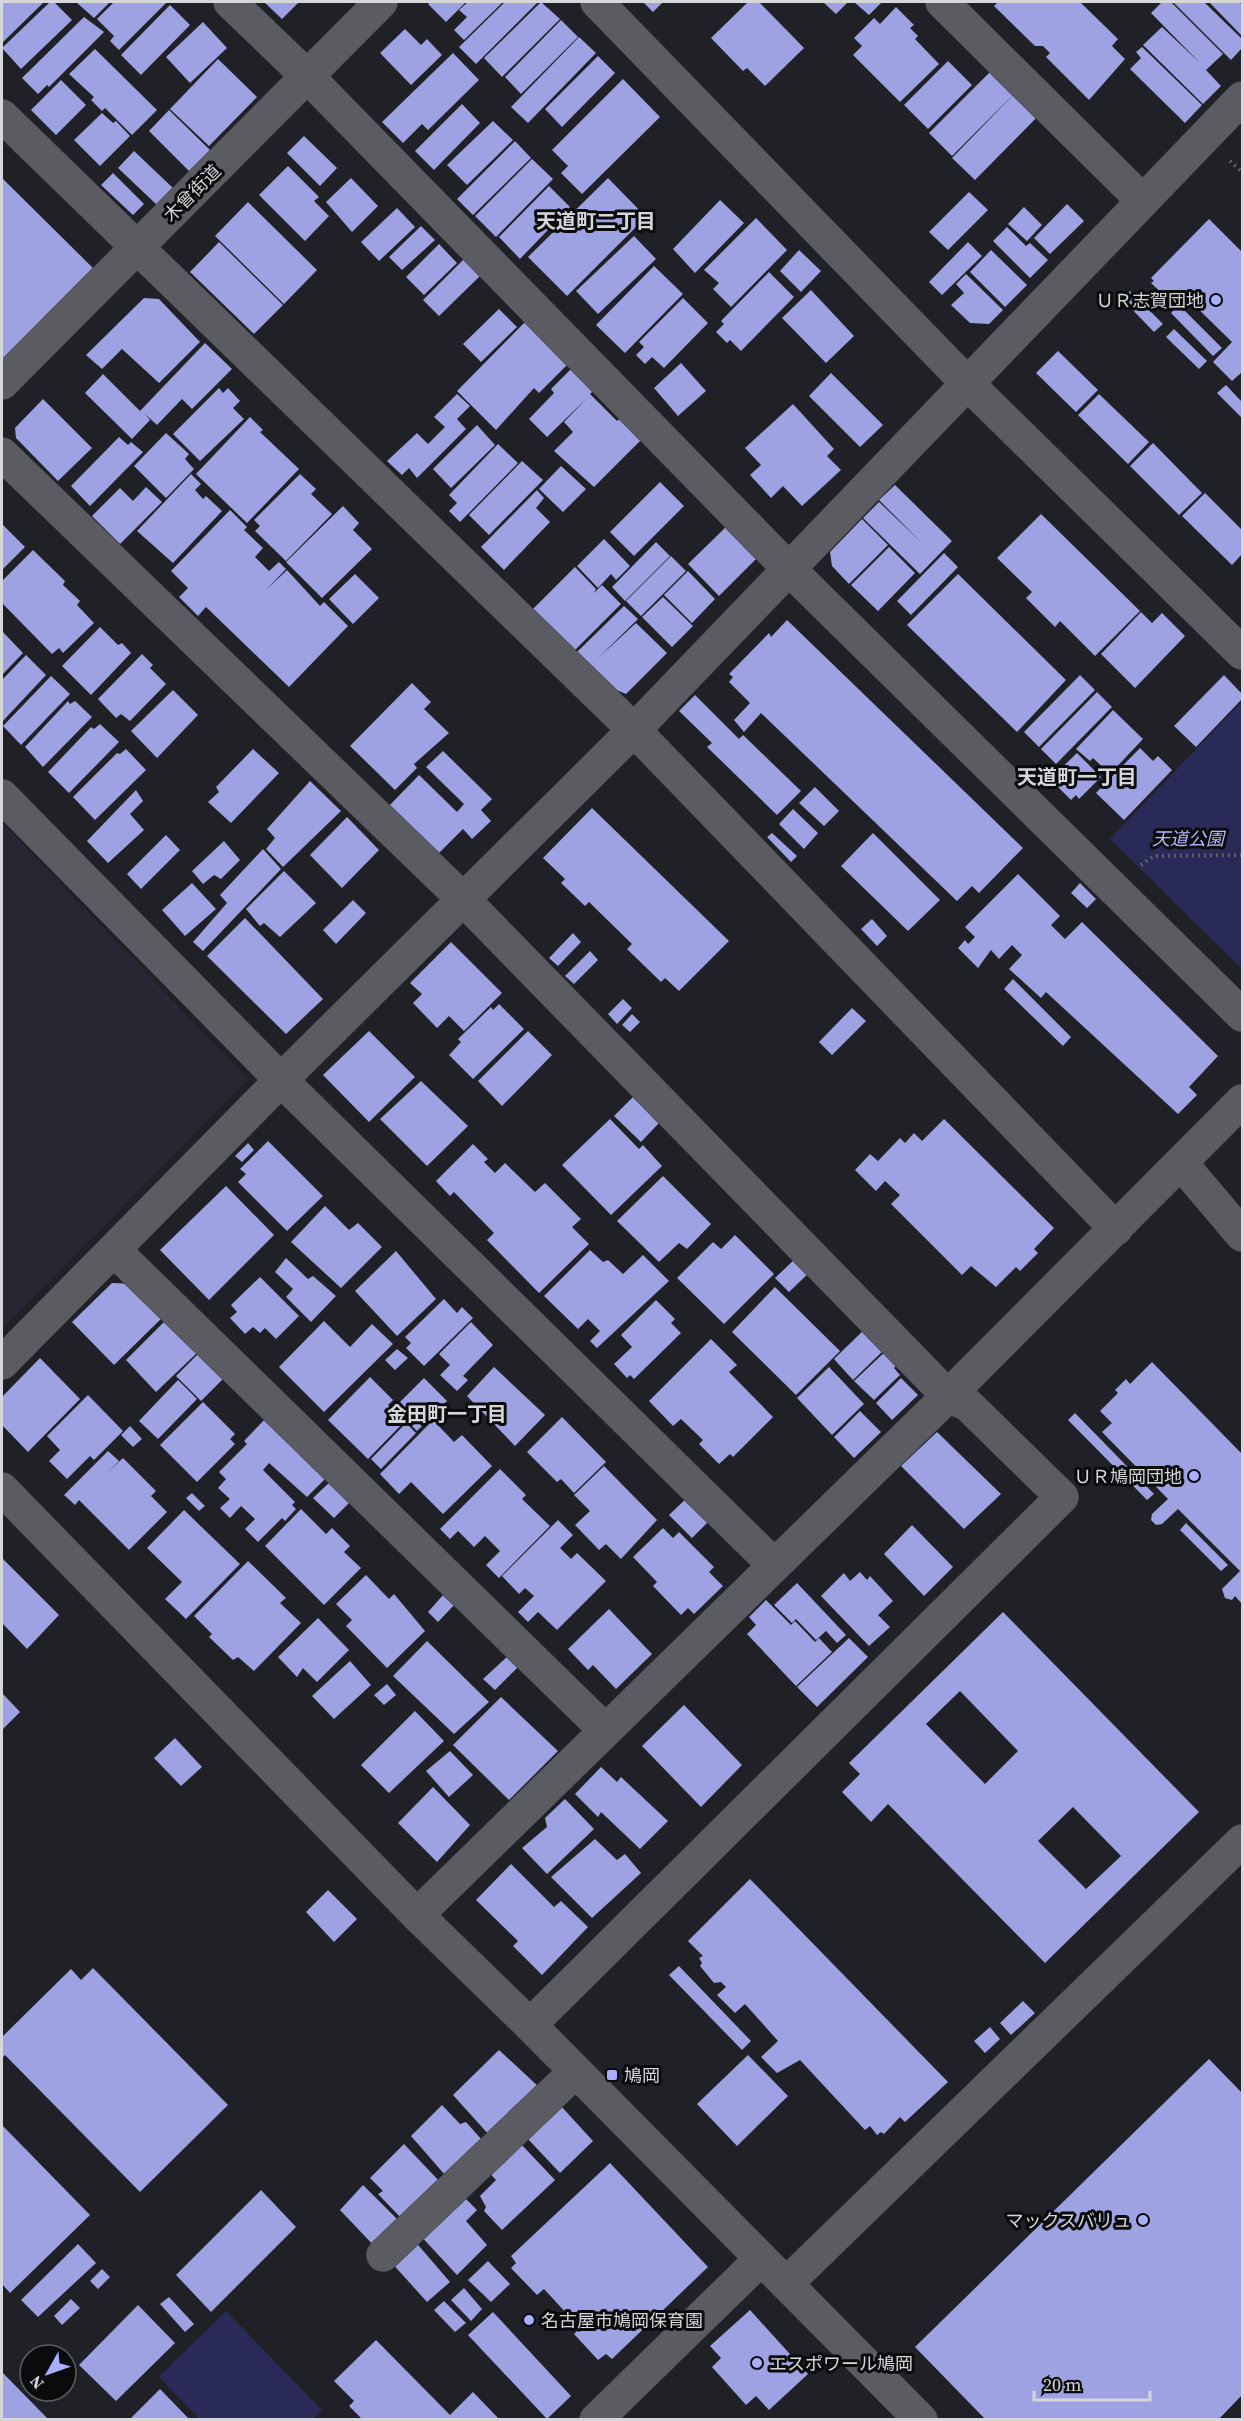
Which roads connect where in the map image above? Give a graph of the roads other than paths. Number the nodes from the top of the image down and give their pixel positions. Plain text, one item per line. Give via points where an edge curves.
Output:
1 (230, 2) edge
2 (381, 2) edge
3 (597, 2) edge
4 (942, 2) edge
5 (307, 76) junction
6 (1242, 98) edge
7 (2, 116) edge
8 (1142, 200) junction
9 (136, 249) junction
10 (2, 383) edge
11 (967, 383) junction
12 (2, 454) edge
13 (789, 569) junction
14 (1242, 653) edge
15 (634, 730) junction
16 (2, 796) edge
17 (465, 901) junction
18 (1242, 1015) edge
19 (281, 1080) junction
20 (1242, 1101) edge
21 (1181, 1163) junction
22 (1116, 1229) junction
23 (1242, 1235) edge
24 (114, 1250) junction
25 (2, 1363) edge
26 (948, 1395) junction
27 (2, 1489) edge
28 (774, 1564) junction
29 (605, 1730) junction
30 (1242, 1841) edge
31 (417, 1915) junction
32 (530, 2025) junction
33 (574, 2072) junction
34 (383, 2256) dead end
35 (761, 2259) junction
36 (786, 2284) junction
37 (596, 2420) edge
38 (921, 2420) edge

1 - 5 street
2 - 5 street, 木曾街道
3 - 11 street
4 - 8 street
5 - 9 street, 木曾街道
5 - 13 street
6 - 8 street
7 - 9 street
8 - 11 street
9 - 10 street, 木曾街道
9 - 15 street
11 - 13 street
11 - 14 street
12 - 17 street
13 - 15 street
13 - 18 street
15 - 17 street
15 - 22 street
16 - 19 street
17 - 19 street
17 - 26 street
19 - 24 street
19 - 28 street
20 - 21 street
21 - 22 street
21 - 23 street
22 - 26 street
24 - 25 street
24 - 29 street
26 - 28 street
26 - 32 street via 968,1405 1062,1497
27 - 31 street
28 - 29 street
29 - 31 street
30 - 36 street
31 - 32 street
32 - 33 street
33 - 34 street
33 - 35 street
35 - 36 street
35 - 37 street
36 - 38 street

